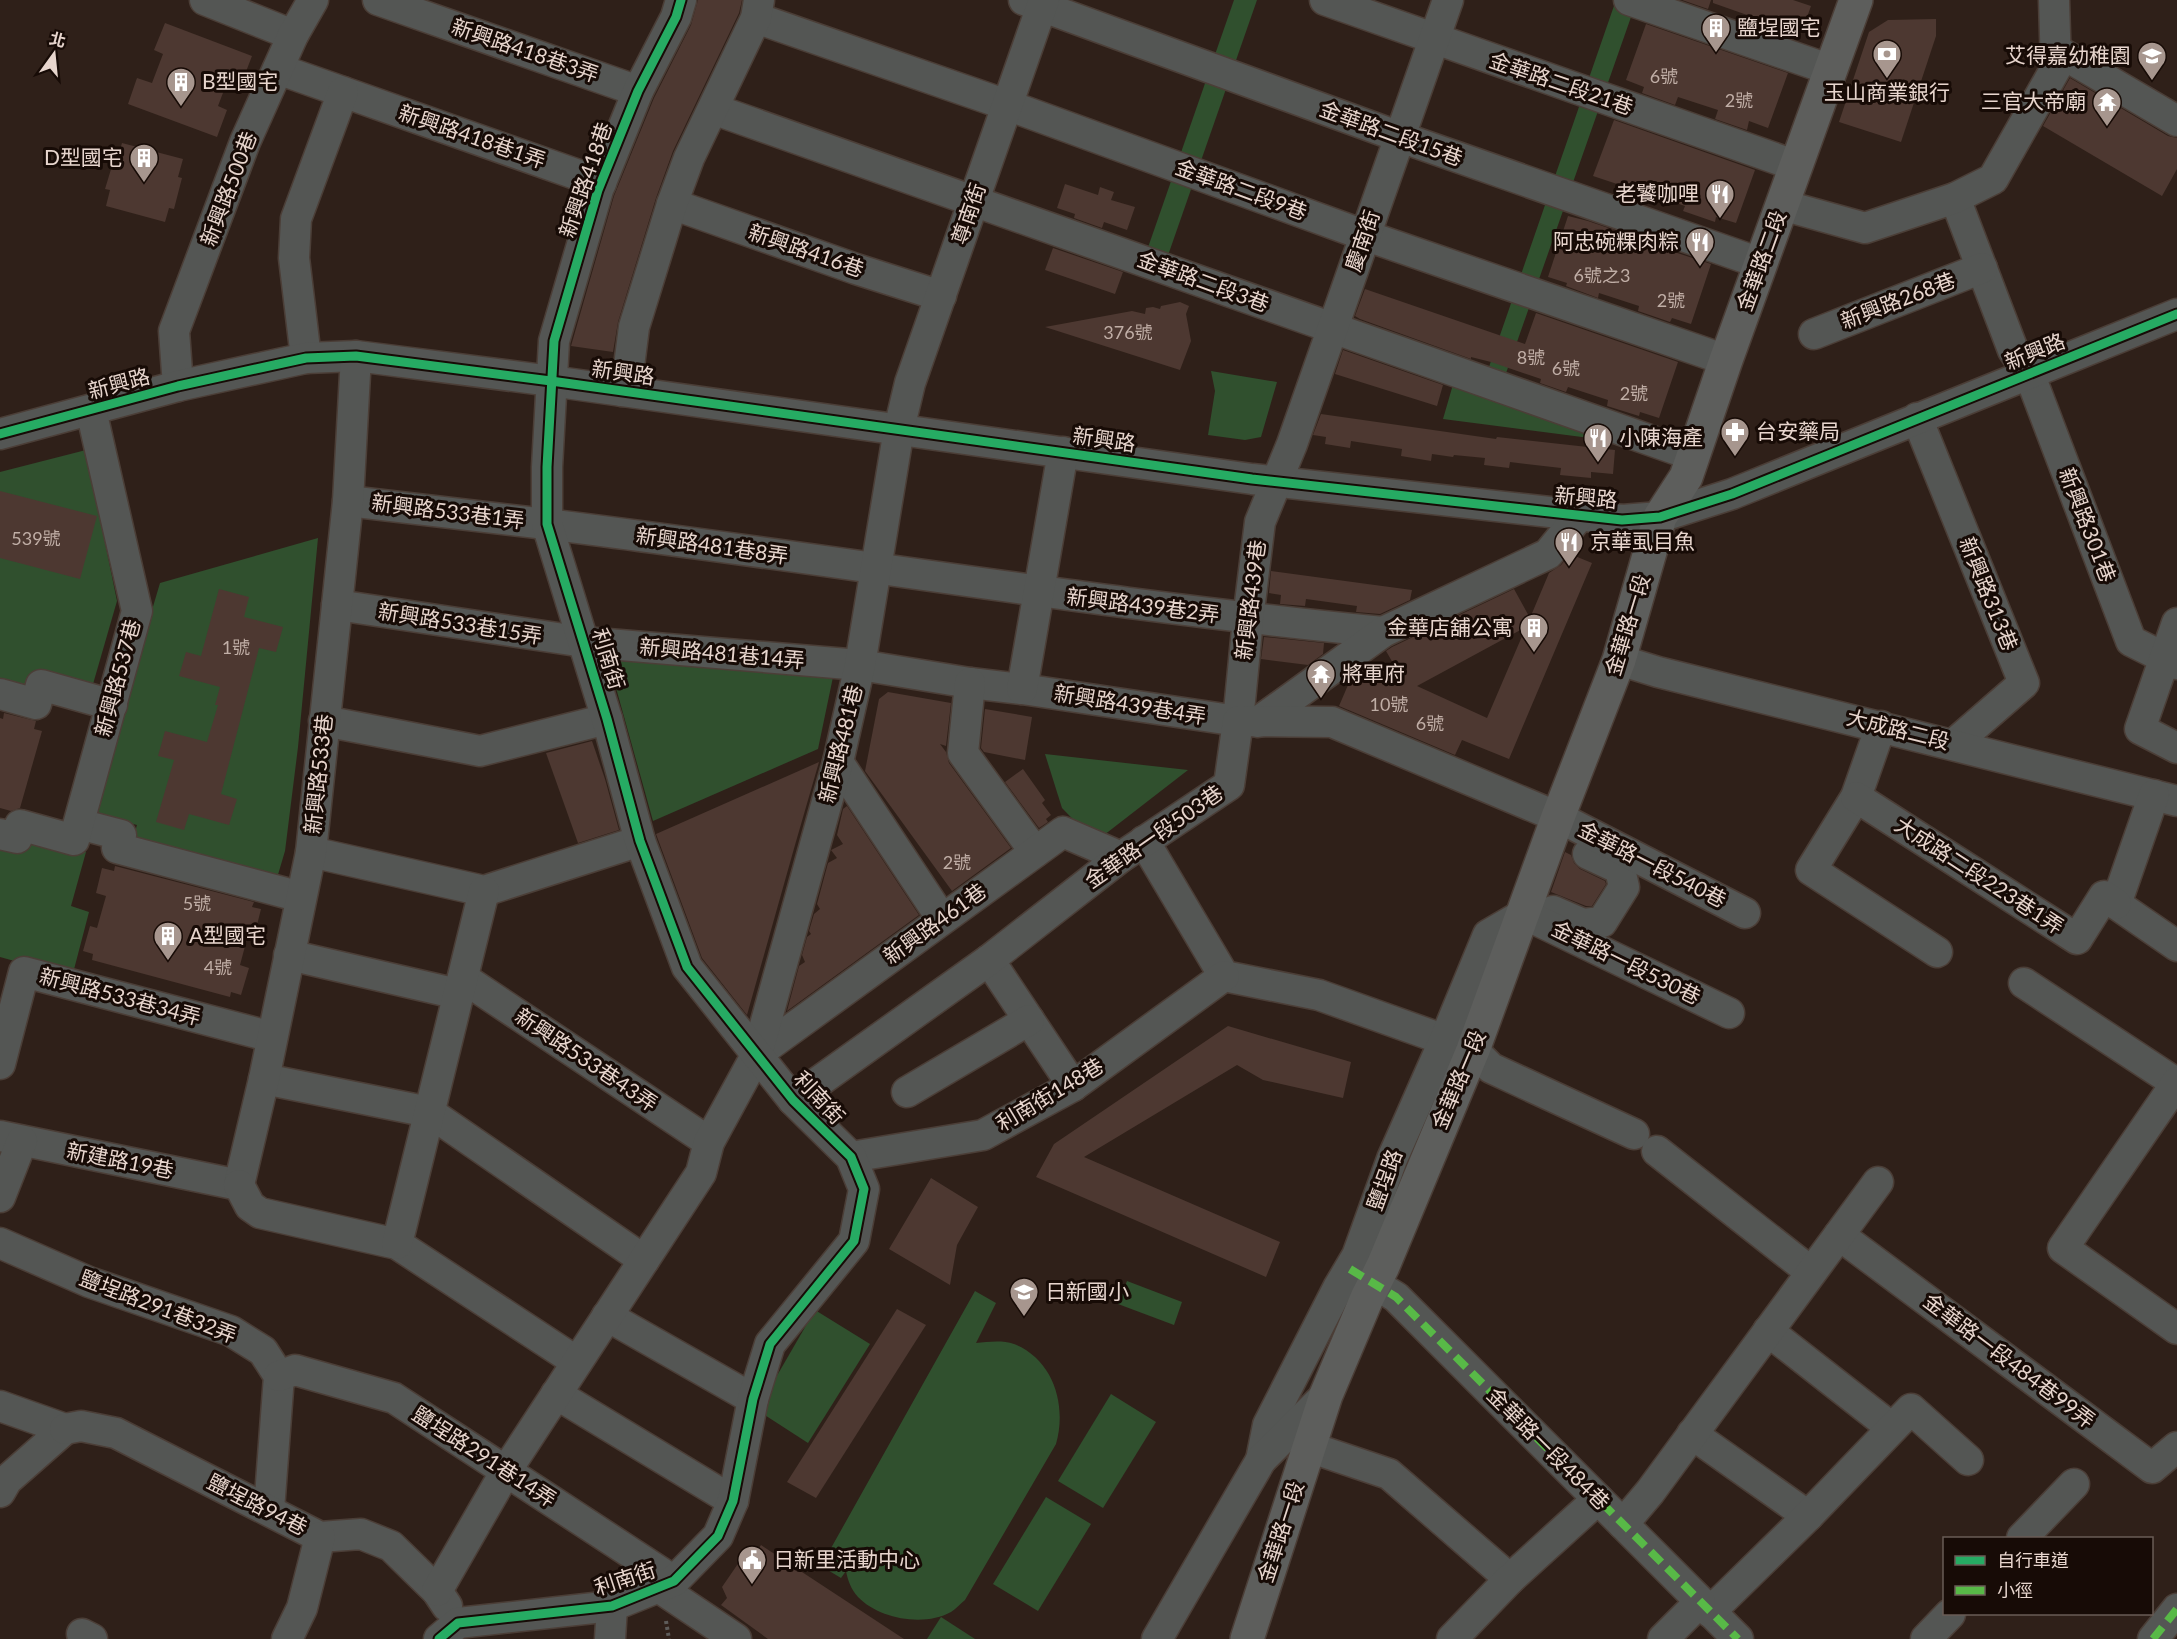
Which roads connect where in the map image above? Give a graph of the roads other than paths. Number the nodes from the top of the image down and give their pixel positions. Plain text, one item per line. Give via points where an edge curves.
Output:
1 (206, 0) edge
2 (313, 0) edge
3 (378, 0) edge
4 (681, 0) edge
5 (1325, 0) edge
6 (1448, 0) edge
7 (1629, 0) edge
8 (1856, 0) edge
9 (2054, 0) edge
10 (1037, 2) edge
11 (758, 9) edge
12 (293, 35) junction
13 (1434, 39) junction
14 (2056, 50) junction
15 (278, 69) junction
16 (1831, 70) junction
17 (638, 91) junction
18 (343, 92) junction
19 (1007, 105) junction
20 (713, 109) junction
21 (2177, 121) edge
22 (1400, 137) junction
23 (1797, 166) junction
24 (601, 183) junction
25 (1955, 198) junction
26 (974, 200) junction
27 (672, 204) junction
28 (1782, 206) junction
29 (1364, 235) junction
30 (1761, 263) junction
31 (1982, 268) junction
32 (941, 296) junction
33 (2177, 314) edge
34 (1332, 329) junction
35 (1814, 334) dead end
36 (356, 356) junction
37 (306, 358) junction
38 (1726, 360) junction
39 (2029, 374) junction
40 (551, 381) junction
41 (178, 386) junction
42 (622, 391) junction
43 (91, 410) junction
44 (1917, 418) junction
45 (899, 429) junction
46 (0, 434) edge
47 (1063, 452) junction
48 (1692, 455) junction
49 (1276, 482) junction
50 (348, 501) junction
51 (1579, 516) junction
52 (1660, 518) junction
53 (547, 524) junction
54 (876, 569) junction
55 (1039, 592) junction
56 (337, 605) junction
57 (1248, 619) junction
58 (2177, 623) edge
59 (1383, 632) junction
60 (584, 642) junction
61 (1619, 660) junction
62 (2171, 661) edge
63 (860, 665) junction
64 (970, 683) junction
65 (1022, 689) junction
66 (0, 694) edge
67 (111, 705) junction
68 (607, 719) junction
69 (324, 720) junction
70 (1248, 722) junction
71 (1881, 726) junction
72 (1954, 744) junction
73 (2177, 748) edge
74 (838, 762) junction
75 (1856, 797) junction
76 (2165, 798) edge
77 (1555, 827) junction
78 (76, 832) junction
79 (0, 834) edge
80 (640, 841) junction
81 (1133, 849) junction
82 (311, 852) junction
83 (1035, 852) junction
84 (484, 891) junction
85 (301, 897) junction
86 (2116, 904) junction
87 (1526, 907) junction
88 (1745, 913) dead end
89 (942, 919) junction
90 (2177, 946) edge
91 (1937, 952) dead end
92 (289, 955) junction
93 (989, 960) junction
94 (1224, 976) junction
95 (2024, 982) dead end
96 (460, 986) junction
97 (1729, 1013) dead end
98 (1029, 1020) junction
99 (272, 1037) junction
100 (1459, 1044) junction
101 (757, 1054) junction
102 (0, 1064) edge
103 (264, 1079) junction
104 (2177, 1083) edge
105 (1073, 1086) junction
106 (907, 1092) dead end
107 (793, 1100) junction
108 (429, 1112) junction
109 (11, 1138) edge
110 (709, 1142) junction
111 (851, 1157) junction
112 (1878, 1182) dead end
113 (239, 1185) junction
114 (0, 1197) edge
115 (1839, 1235) junction
116 (0, 1243) edge
117 (397, 1244) junction
118 (644, 1260) junction
119 (1811, 1272) junction
120 (1363, 1276) junction
121 (607, 1316) junction
122 (2177, 1328) edge
123 (1768, 1331) junction
124 (577, 1362) junction
125 (279, 1376) junction
126 (556, 1394) junction
127 (1326, 1395) junction
128 (753, 1399) junction
129 (0, 1406) edge
130 (1892, 1428) junction
131 (65, 1429) junction
132 (1692, 1434) junction
133 (1309, 1446) junction
134 (2177, 1447) edge
135 (1261, 1460) junction
136 (1968, 1460) dead end
137 (506, 1471) junction
138 (2074, 1484) dead end
139 (0, 1492) edge
140 (1598, 1499) junction
141 (733, 1501) junction
142 (269, 1510) junction
143 (1808, 1516) junction
144 (1623, 1524) junction
145 (320, 1537) junction
146 (2024, 1537) edge
147 (1510, 1579) junction
148 (667, 1584) junction
149 (437, 1591) junction
150 (612, 1606) junction
151 (1705, 1607) junction
152 (2177, 1610) edge
153 (1949, 1615) edge
154 (444, 1635) edge
155 (287, 1639) edge
156 (610, 1639) edge
157 (736, 1639) edge
158 (1157, 1639) edge
159 (1247, 1639) edge
160 (1452, 1639) edge
161 (1663, 1639) edge
162 (1738, 1639) edge
163 (1926, 1639) edge
164 (2153, 1639) edge

1 - 12 street
2 - 12 street, 新興路500巷
3 - 17 street, 新興路418巷3弄
4 - 17 street, 新興路418巷
5 - 13 street, 金華路二段21巷
6 - 13 street, 慶南街
7 - 16 street
8 - 16 main road, 金華路二段
9 - 14 street
10 - 19 street, 尊南街
10 - 22 street, 金華路二段15巷
11 - 19 street, 金華路二段9巷
11 - 20 street
12 - 15 street, 新興路500巷
13 - 22 street, 慶南街
13 - 23 street, 金華路二段21巷
14 - 21 street
14 - 25 street via 2056,68 1993,179
15 - 18 street, 新興路418巷1弄
15 - 41 street, 新興路500巷 via 245,142 174,331
16 - 23 main road, 金華路二段
17 - 24 street, 新興路418巷
18 - 24 street, 新興路418巷1弄
18 - 37 street via 296,219 294,258
19 - 26 street, 尊南街
19 - 29 street, 金華路二段9巷
20 - 26 street, 金華路二段3巷
20 - 27 street via 688,158
22 - 29 street, 慶南街
22 - 30 street, 金華路二段15巷
23 - 28 main road, 金華路二段
24 - 40 street, 新興路418巷 via 554,341
25 - 28 street via 1865,228
25 - 31 street, 新興路268巷
26 - 32 street, 尊南街
26 - 34 street, 金華路二段3巷
27 - 32 street, 新興路416巷
27 - 42 street via 634,327
28 - 30 main road, 金華路二段
29 - 34 street, 慶南街
29 - 38 street, 金華路二段9巷
30 - 38 main road, 金華路二段
31 - 35 street, 新興路268巷
31 - 39 street, 新興路268巷 via 2013,350
32 - 45 street, 尊南街 via 910,383
33 - 39 street, 新興路
34 - 48 street, 金華路二段3巷
34 - 49 street, 慶南街
36 - 37 street, 新興路
36 - 40 street, 新興路
36 - 50 street, 新興路533巷
37 - 41 street, 新興路
38 - 48 main road, 金華路二段
39 - 44 street, 新興路
39 - 62 street, 新興路301巷 via 2130,641
40 - 42 street, 新興路
40 - 53 street, 利南街
41 - 43 street, 新興路
42 - 45 street, 新興路
43 - 46 street, 新興路
43 - 67 street, 新興路537巷 via 137,611
44 - 52 street, 新興路 via 1732,494
44 - 72 street, 新興路313巷 via 2024,683
45 - 47 street, 新興路
45 - 54 street, 新興路481巷
47 - 49 street, 新興路
47 - 55 street
48 - 52 main road, 金華路二段 via 1686,477
49 - 51 street, 新興路
49 - 57 street, 新興路439巷 via 1260,522
50 - 53 street, 新興路533巷1弄
50 - 56 street, 新興路533巷
51 - 52 street, 新興路
51 - 59 street via 1548,554
52 - 61 main road, 金華路一段
53 - 54 street, 新興路481巷8弄
53 - 60 street, 利南街
54 - 55 street, 新興路481巷8弄
54 - 63 street, 新興路481巷
55 - 57 street, 新興路439巷2弄
55 - 65 street
56 - 60 street, 新興路533巷15弄
56 - 69 street, 新興路533巷
57 - 59 street, 新興路439巷2弄
57 - 70 street, 新興路439巷
58 - 62 street
59 - 70 street
60 - 63 street, 新興路481巷14弄
60 - 68 street, 利南街
61 - 71 street, 大成路二段
61 - 77 main road, 金華路一段
62 - 73 street via 2140,729
63 - 64 street, 新興路481巷14弄
63 - 74 street, 新興路481巷
64 - 65 street, 新興路439巷4弄
64 - 83 street via 963,753
65 - 70 street, 新興路439巷4弄
66 - 67 street via 36,704 41,685
67 - 78 street, 新興路537巷
68 - 69 street via 480,751
68 - 80 street, 利南街
69 - 82 street, 新興路533巷
70 - 77 street via 1332,722
70 - 81 street, 金華路一段503巷 via 1229,785
71 - 72 street, 大成路二段
71 - 75 street
72 - 76 street, 大成路二段
74 - 89 street
74 - 101 street, 新興路481巷
75 - 86 street, 大成路二段223巷1弄 via 2077,939 2104,896
75 - 91 street via 1811,870
76 - 86 street
77 - 87 main road, 金華路一段
77 - 87 street via 1620,869 1624,887 1602,922 1583,924
77 - 88 street, 金華路一段540巷
78 - 79 street via 20,825 17,838
78 - 85 street via 121,835 117,848
80 - 84 street
80 - 101 street, 利南街 via 687,967
81 - 83 street, 新興路461巷 via 1063,832
81 - 93 street, 金華路一段503巷
81 - 94 street
82 - 84 street
82 - 85 street, 新興路533巷
83 - 89 street, 新興路461巷
84 - 96 street
85 - 92 street, 新興路533巷
86 - 90 street
87 - 97 street, 金華路一段530巷
87 - 100 main road, 金華路一段
89 - 101 street, 新興路461巷
92 - 96 street, 新興路533巷43弄
92 - 99 street, 新興路533巷
93 - 98 street
93 - 107 street, 金華路一段503巷
94 - 100 street via 1319,995
94 - 105 street, 利南街148巷
95 - 104 street
96 - 108 street
96 - 110 street, 新興路533巷43弄
98 - 105 street
98 - 106 street
99 - 102 street, 新興路533巷34弄 via 24,972
99 - 103 street, 新興路533巷
100 - 119 street via 1491,1068 1645,1143
100 - 120 main road, 金華路一段
101 - 107 street, 利南街
101 - 110 street
103 - 108 street
103 - 113 street, 新興路533巷
104 - 122 street via 2063,1248
105 - 111 street, 利南街148巷 via 983,1135
107 - 111 street, 利南街
108 - 117 street
108 - 118 street
109 - 113 street, 新建路19巷
109 - 114 street
110 - 118 street via 700,1173
111 - 128 street, 利南街 via 864,1189 854,1241 770,1344
112 - 115 street
113 - 117 street via 250,1206 260,1213
115 - 119 street
115 - 134 street, 金華路一段484巷99弄 via 2152,1468
116 - 125 street, 鹽埕路291巷32弄 via 89,1282 231,1331 263,1351
117 - 124 street
118 - 121 street
119 - 123 street
120 - 127 main road, 金華路一段
120 - 135 street via 1338,1288 1268,1425
120 - 140 street, 金華路一段484巷 via 1396,1297
121 - 124 street
121 - 128 street
123 - 130 street
123 - 132 street
124 - 126 street
125 - 137 street, 鹽埕路291巷14弄 via 295,1370 394,1398
125 - 142 street
126 - 137 street
126 - 141 street
127 - 133 main road, 金華路一段
127 - 135 street
128 - 141 street, 利南街
129 - 131 street, 鹽埕路94巷
130 - 136 street via 1911,1409
130 - 143 street
131 - 139 street via 7,1480
131 - 142 street, 鹽埕路94巷 via 81,1426 116,1433
132 - 143 street
132 - 144 street
133 - 147 street via 1389,1474
133 - 159 main road, 金華路一段
135 - 158 street
137 - 148 street, 鹽埕路291巷14弄
137 - 149 street
138 - 146 street
140 - 144 street, 金華路一段484巷
140 - 147 street
141 - 148 street, 利南街 via 718,1536
142 - 145 street, 鹽埕路94巷
143 - 151 street
144 - 151 street, 金華路一段484巷
145 - 149 street, 鹽埕路94巷 via 360,1534 391,1546
145 - 155 street via 302,1608
147 - 160 street
148 - 150 street, 利南街
148 - 157 street, 鹽埕路291巷14弄
149 - 154 street, 鹽埕路94巷
150 - 154 street, 利南街
150 - 156 street
151 - 161 street
151 - 162 street, 金華路一段484巷
152 - 164 street
153 - 163 street

